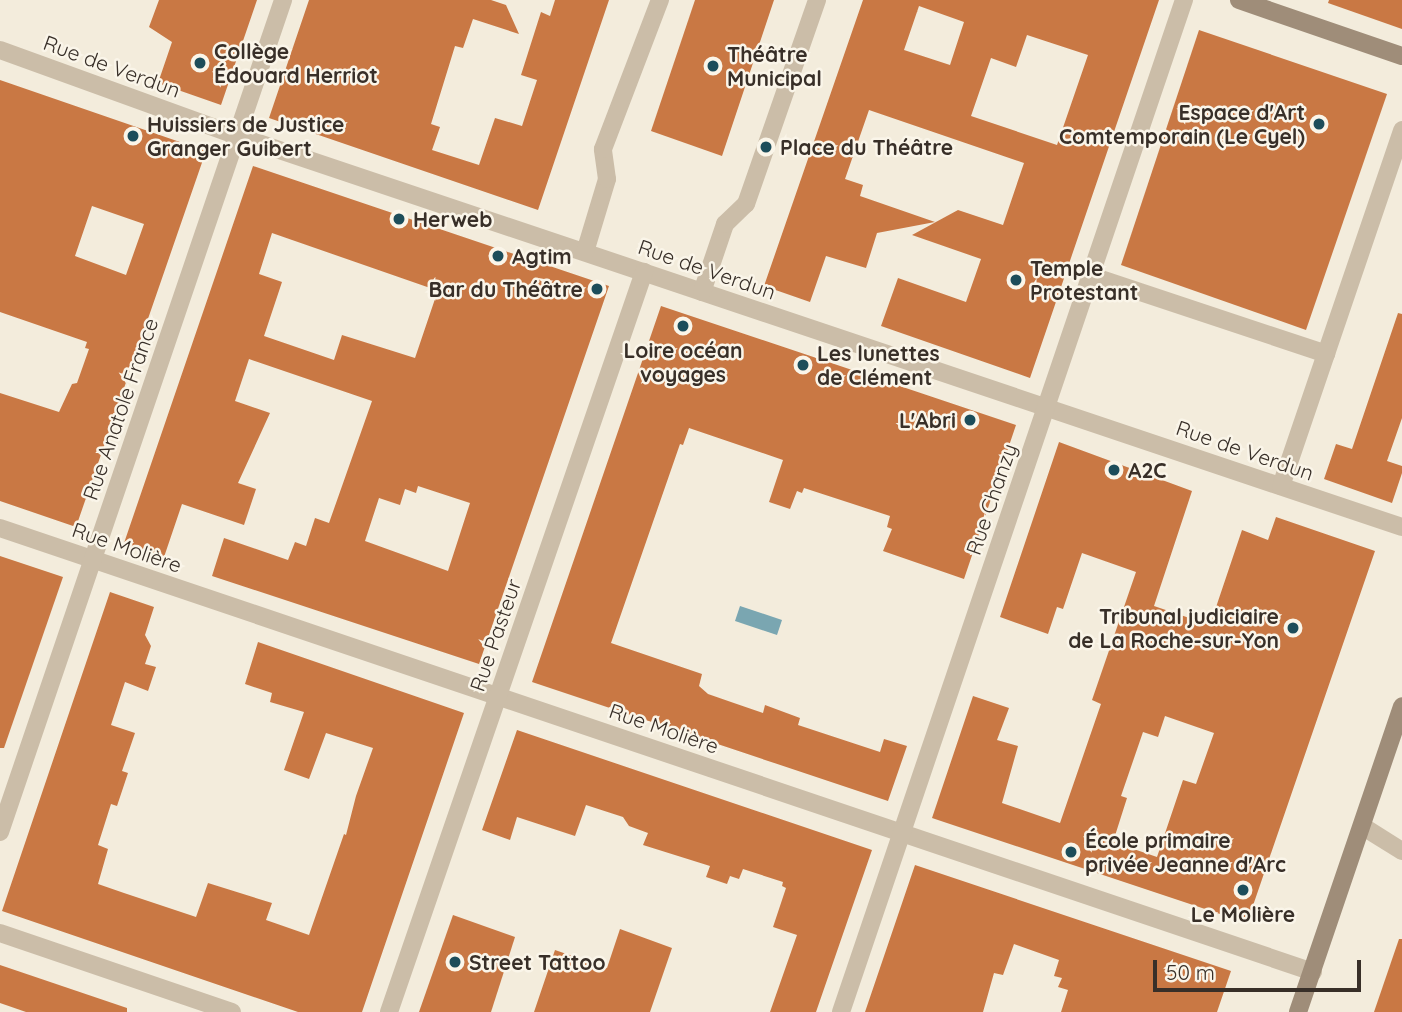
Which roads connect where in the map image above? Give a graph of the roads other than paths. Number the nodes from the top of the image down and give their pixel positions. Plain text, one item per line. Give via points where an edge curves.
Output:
1 (282, 0) edge
2 (660, 0) edge
3 (817, 0) edge
4 (1184, 0) edge
5 (1239, 0) edge
6 (0, 50) edge
7 (1402, 56) edge
8 (1402, 130) edge
9 (235, 135) junction
10 (585, 252) junction
11 (644, 272) junction
12 (1089, 275) junction
13 (702, 292) junction
14 (1326, 354) junction
15 (1045, 407) junction
16 (1281, 486) junction
17 (1402, 527) edge
18 (0, 528) edge
19 (93, 559) junction
20 (498, 696) junction
21 (1402, 706) edge
22 (1362, 825) junction
23 (0, 832) edge
24 (904, 833) junction
25 (1402, 852) edge
26 (0, 933) edge
27 (1313, 972) junction
28 (232, 1012) edge
29 (389, 1012) edge
30 (841, 1012) edge
31 (1298, 1012) edge

1 - 9 street, Rue Anatole France
2 - 10 street via 603,149 607,179
3 - 13 street via 746,204 725,224
4 - 12 street, Rue Chanzy
5 - 7 main road
6 - 9 street, Rue de Verdun
8 - 14 street
9 - 10 street, Rue de Verdun
9 - 19 street, Rue Anatole France
10 - 11 street, Rue de Verdun
11 - 13 street, Rue de Verdun
11 - 20 street, Rue Pasteur
12 - 14 street
12 - 15 street, Rue Chanzy
13 - 15 street, Rue de Verdun
14 - 16 street
15 - 16 street, Rue de Verdun
15 - 24 street, Rue Chanzy
16 - 17 street, Rue de Verdun
18 - 19 street, Rue Molière
19 - 20 street, Rue Molière
19 - 23 street, Rue Anatole France
20 - 24 street, Rue Molière
20 - 29 street, Rue Pasteur
21 - 22 main road
22 - 25 street
22 - 27 main road
24 - 27 street, Rue Molière
24 - 30 street, Rue Chanzy
26 - 28 street
27 - 31 main road

